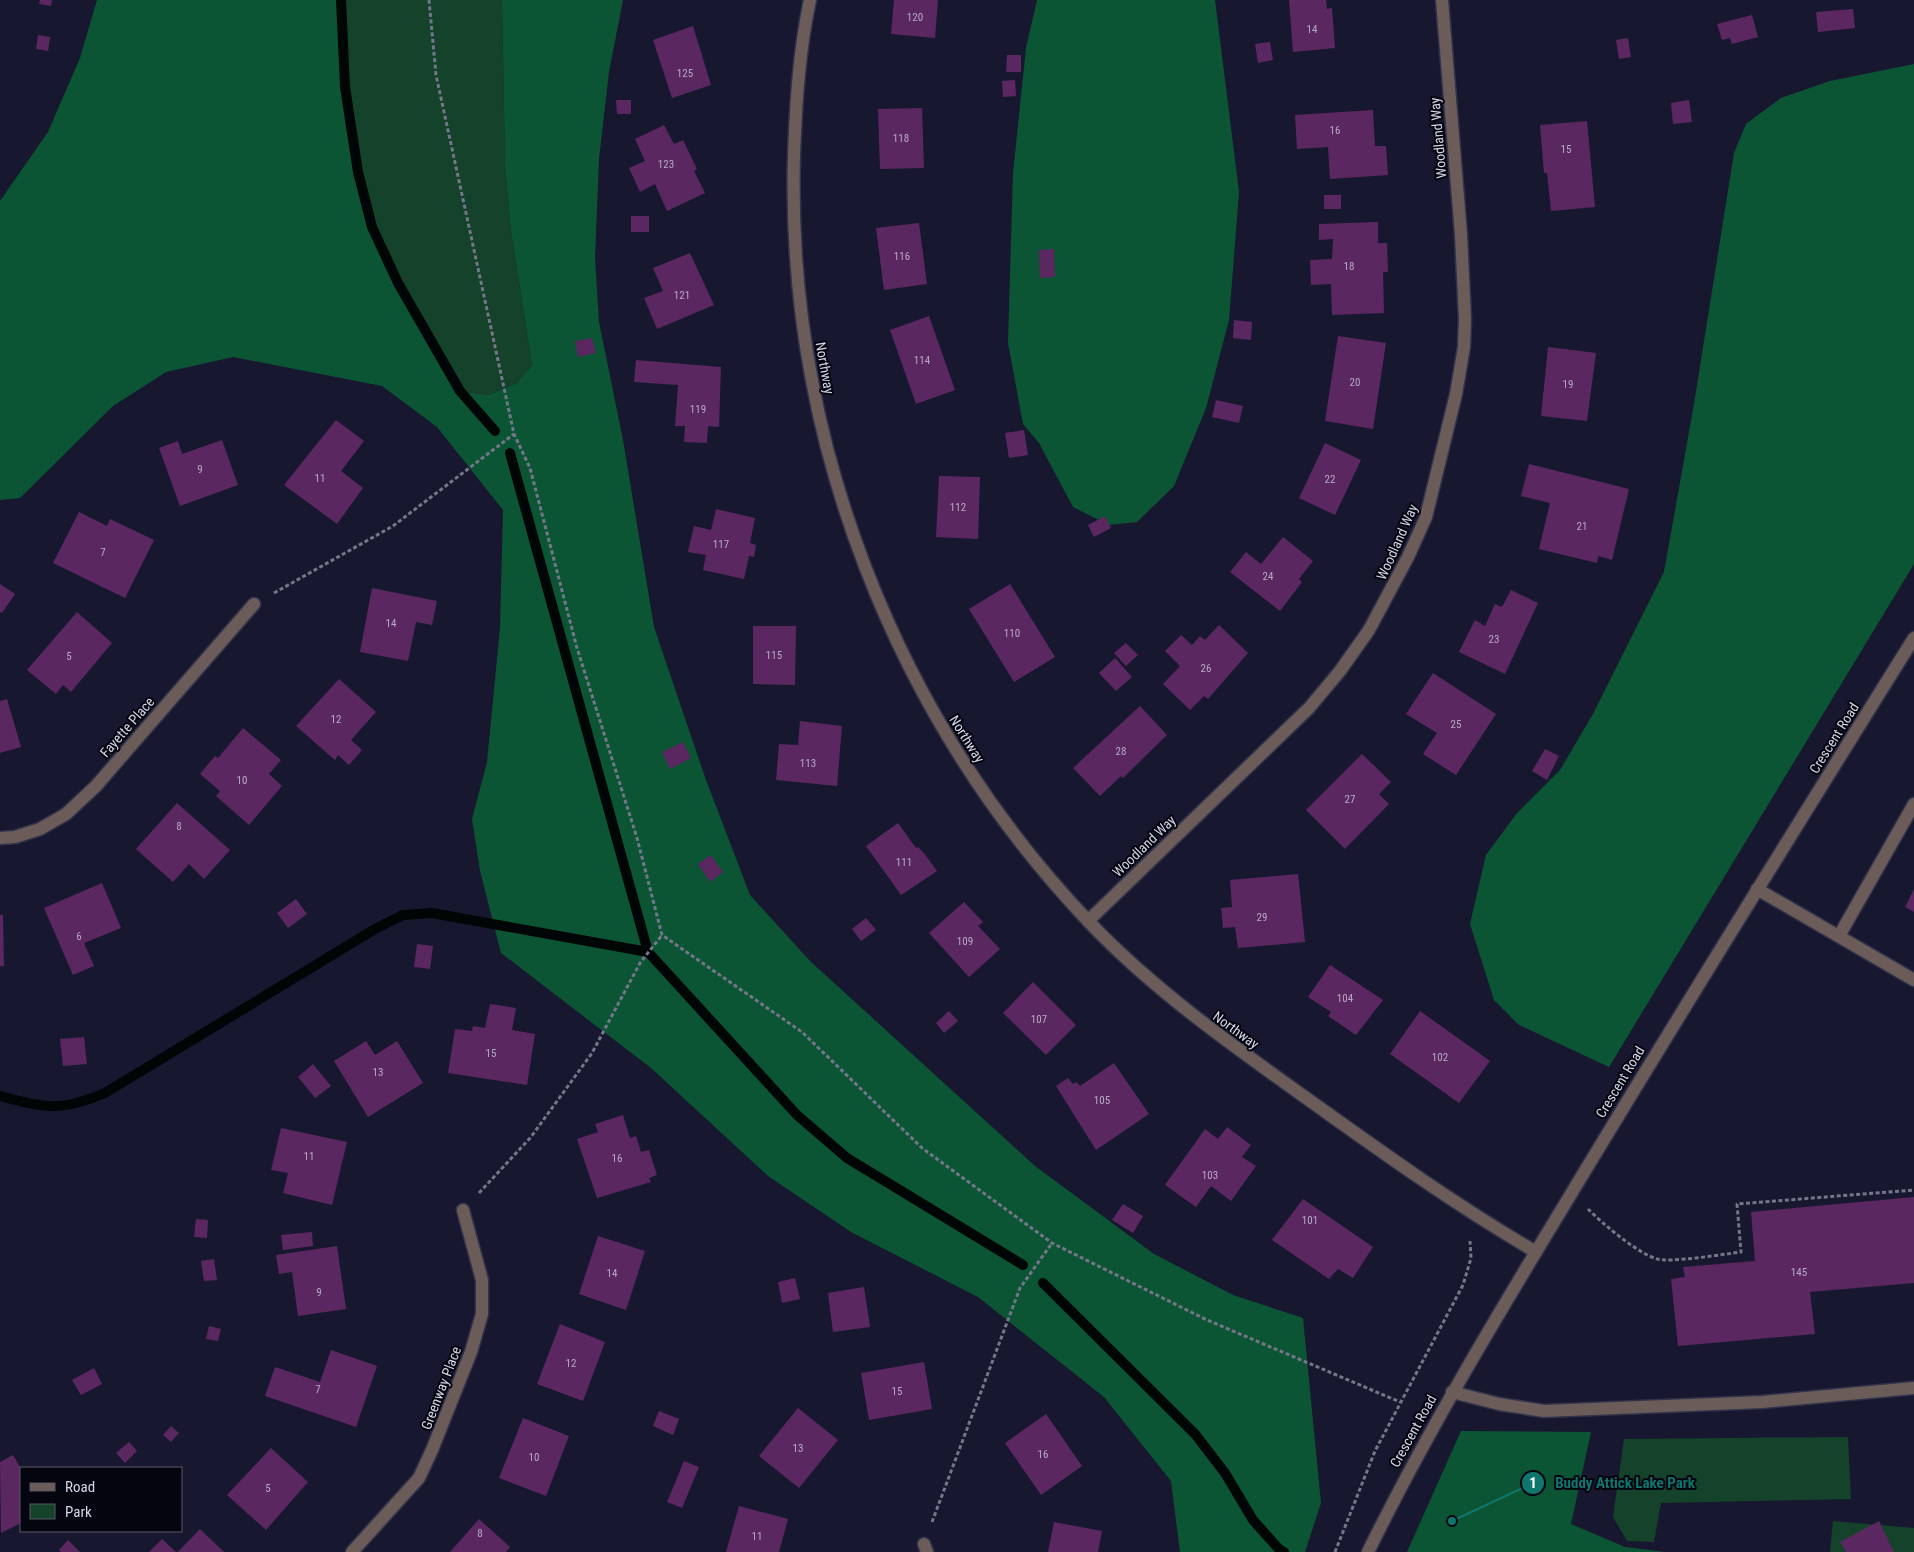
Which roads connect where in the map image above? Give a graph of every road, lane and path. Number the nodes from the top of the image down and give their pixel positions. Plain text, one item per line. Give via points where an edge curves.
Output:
1 (428, 0) edge
2 (810, 0) edge
3 (1442, 0) edge
4 (514, 434) junction
5 (254, 604) joint
6 (1914, 638) edge
7 (1914, 804) edge
8 (0, 838) edge
9 (1758, 889) junction
10 (1088, 921) junction
11 (662, 935) junction
12 (1839, 936) junction
13 (1914, 980) edge
14 (1914, 1190) edge
15 (1572, 1193) junction
16 (463, 1210) joint
17 (1470, 1241) dead end
18 (1052, 1243) junction
19 (1536, 1252) junction
20 (1914, 1388) edge
21 (1452, 1392) junction
22 (1400, 1402) junction
23 (926, 1548) edge
24 (352, 1552) edge
25 (1334, 1552) edge
26 (1368, 1552) edge

1 - 4 path via 436,75
2 - 10 street, Northway via 803,32 795,118 796,280 826,445 883,613 920,689 952,745 1006,826
3 - 10 street, Woodland Way via 1462,234 1465,328 1449,430 1426,517 1369,630 1340,671 1309,708
4 - 5 path via 393,526
4 - 11 path via 530,468 577,648 637,838
5 - 8 street, Fayette Place via 96,786 66,814 40,829
6 - 9 street, Crescent Road
7 - 12 street
9 - 12 street
9 - 15 street, Crescent Road
10 - 19 street, Northway via 1203,1025 1469,1212
11 - 16 path via 640,963 592,1053 531,1137
11 - 18 path via 802,1032 922,1148
12 - 13 street
14 - 15 path via 1737,1204 1741,1252 1671,1259 1657,1259 1624,1239
15 - 19 street, Crescent Road
16 - 24 street, Greenway Place via 482,1280 482,1314 472,1352 419,1478
17 - 22 path via 1471,1258 1463,1285
18 - 22 path via 1207,1320
18 - 23 path via 1020,1288
19 - 21 street, Crescent Road
20 - 21 street via 1762,1402 1544,1410 1499,1404
21 - 26 street, Crescent Road
22 - 25 path via 1375,1451

